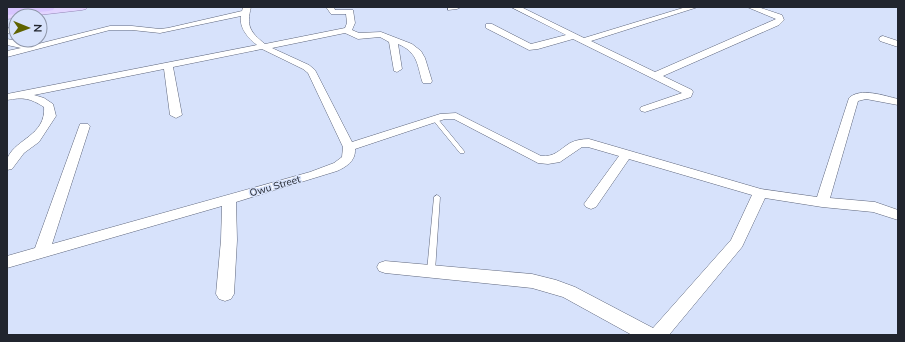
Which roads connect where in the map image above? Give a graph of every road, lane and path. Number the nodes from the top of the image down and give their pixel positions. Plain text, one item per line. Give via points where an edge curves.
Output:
1 (24, 7) edge
2 (82, 7) edge
3 (330, 7) edge
4 (514, 7) edge
5 (694, 7) edge
6 (751, 7) edge
7 (7, 10) edge
8 (246, 10) edge
9 (48, 11) edge
10 (489, 26) dead end
11 (347, 31) junction
12 (573, 36) junction
13 (883, 39) dead end
14 (392, 40) junction
15 (582, 41) junction
16 (7, 42) edge
17 (898, 43) edge
18 (262, 46) junction
19 (30, 49) junction
20 (7, 54) edge
21 (168, 65) junction
22 (397, 69) dead end
23 (656, 75) junction
24 (427, 81) dead end
25 (7, 92) edge
26 (20, 94) junction
27 (7, 97) edge
28 (898, 102) edge
29 (645, 109) dead end
30 (176, 115) dead end
31 (435, 119) junction
32 (84, 126) dead end
33 (349, 147) junction
34 (462, 152) dead end
35 (627, 153) junction
36 (7, 166) edge
37 (760, 193) junction
38 (437, 197) dead end
39 (229, 199) junction
40 (822, 202) junction
41 (591, 204) dead end
42 (898, 215) edge
43 (41, 253) junction
44 (7, 262) edge
45 (386, 267) dead end
46 (430, 271) junction
47 (225, 294) dead end
48 (649, 335) edge
49 (658, 335) edge

1 - 7 highway
2 - 9 main road
3 - 11 street via 334,12 350,12 351,24
4 - 12 street
5 - 15 street
6 - 23 street via 779,17 780,20
8 - 18 street via 245,26 248,33
8 - 19 street via 168,30 100,30
10 - 12 street via 529,47
11 - 14 street via 358,36 381,34
11 - 18 street
12 - 15 street
13 - 17 street
14 - 22 street
14 - 24 street via 415,49 420,56
15 - 23 street
16 - 19 street via 21,44
18 - 21 street
18 - 33 street via 312,72
19 - 20 street
21 - 26 street
21 - 30 street
23 - 29 street via 688,92
25 - 26 street
26 - 27 street
26 - 36 street via 40,100 49,106 50,116 35,139 20,150
28 - 40 street via 872,97 856,97 853,100
31 - 33 street
31 - 34 lane
31 - 35 street via 450,116 461,118 538,159 557,159 574,146 584,143
32 - 43 street
33 - 39 street, Owu Street via 348,159 333,169
35 - 37 street
35 - 41 street
37 - 40 street
37 - 49 street via 737,243
38 - 46 lane
39 - 43 street, Owu Street
39 - 47 street
40 - 42 street via 875,207
43 - 44 street, Owu Street
45 - 46 street
46 - 48 street via 532,281 556,287

